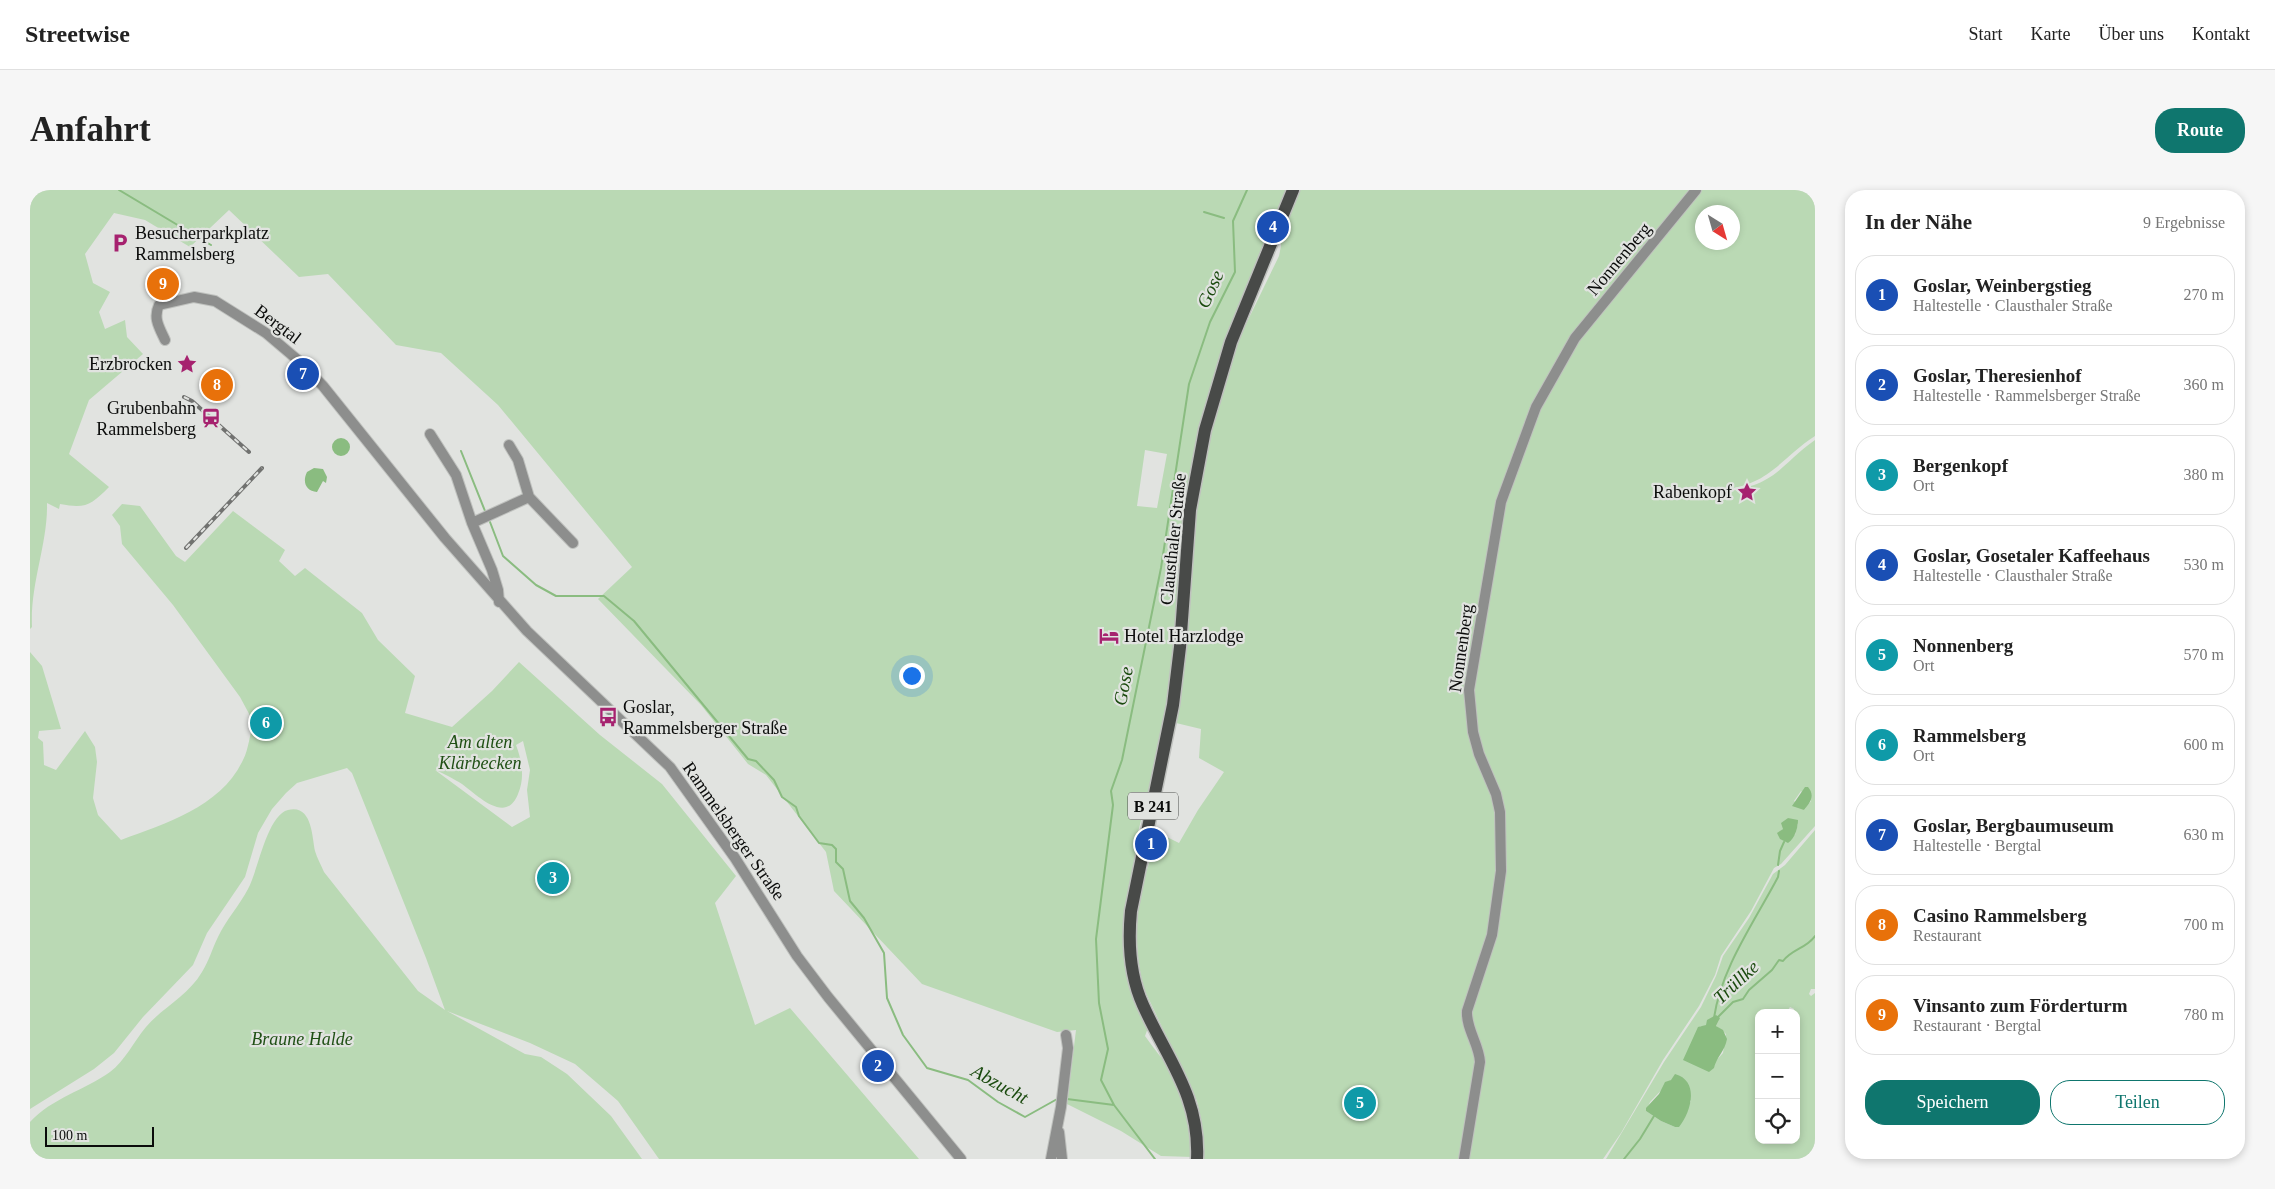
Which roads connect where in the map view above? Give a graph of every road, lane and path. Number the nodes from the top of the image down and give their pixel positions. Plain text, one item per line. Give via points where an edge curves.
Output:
1 (1293, 190) edge
2 (1696, 190) edge
3 (165, 340) dead end
4 (430, 434) dead end
5 (509, 444) dead end
6 (396, 476) joint
7 (529, 496) junction
8 (472, 523) junction
9 (573, 543) dead end
10 (499, 602) junction
11 (1066, 1035) dead end
12 (1058, 1121) junction
13 (961, 1159) edge
14 (1051, 1159) edge
15 (1062, 1159) edge
16 (1197, 1159) edge
17 (1464, 1159) edge

1 - 16 main road, Clausthaler Straße / B 241 via 1231,342 1205,430 1190,510 1173,705 1131,911 1129,934 1134,976 1143,1005 1191,1103 1197,1130
2 - 17 street, Nonnenberg via 1575,338 1536,407 1501,502 1469,690 1472,732 1496,794 1502,835 1501,871 1492,935 1467,1011 1466,1021 1480,1062
3 - 6 street, Bergtal via 156,319 159,305 194,297 210,299 227,308 266,332 299,361
4 - 8 street via 456,475
5 - 7 street via 518,460
6 - 10 street, Rammelsberger Straße
7 - 8 street
7 - 9 street
8 - 10 street via 492,570
10 - 13 street, Rammelsberger Straße via 670,767 735,858 797,956
11 - 12 street via 1068,1048
12 - 14 street
12 - 15 street

